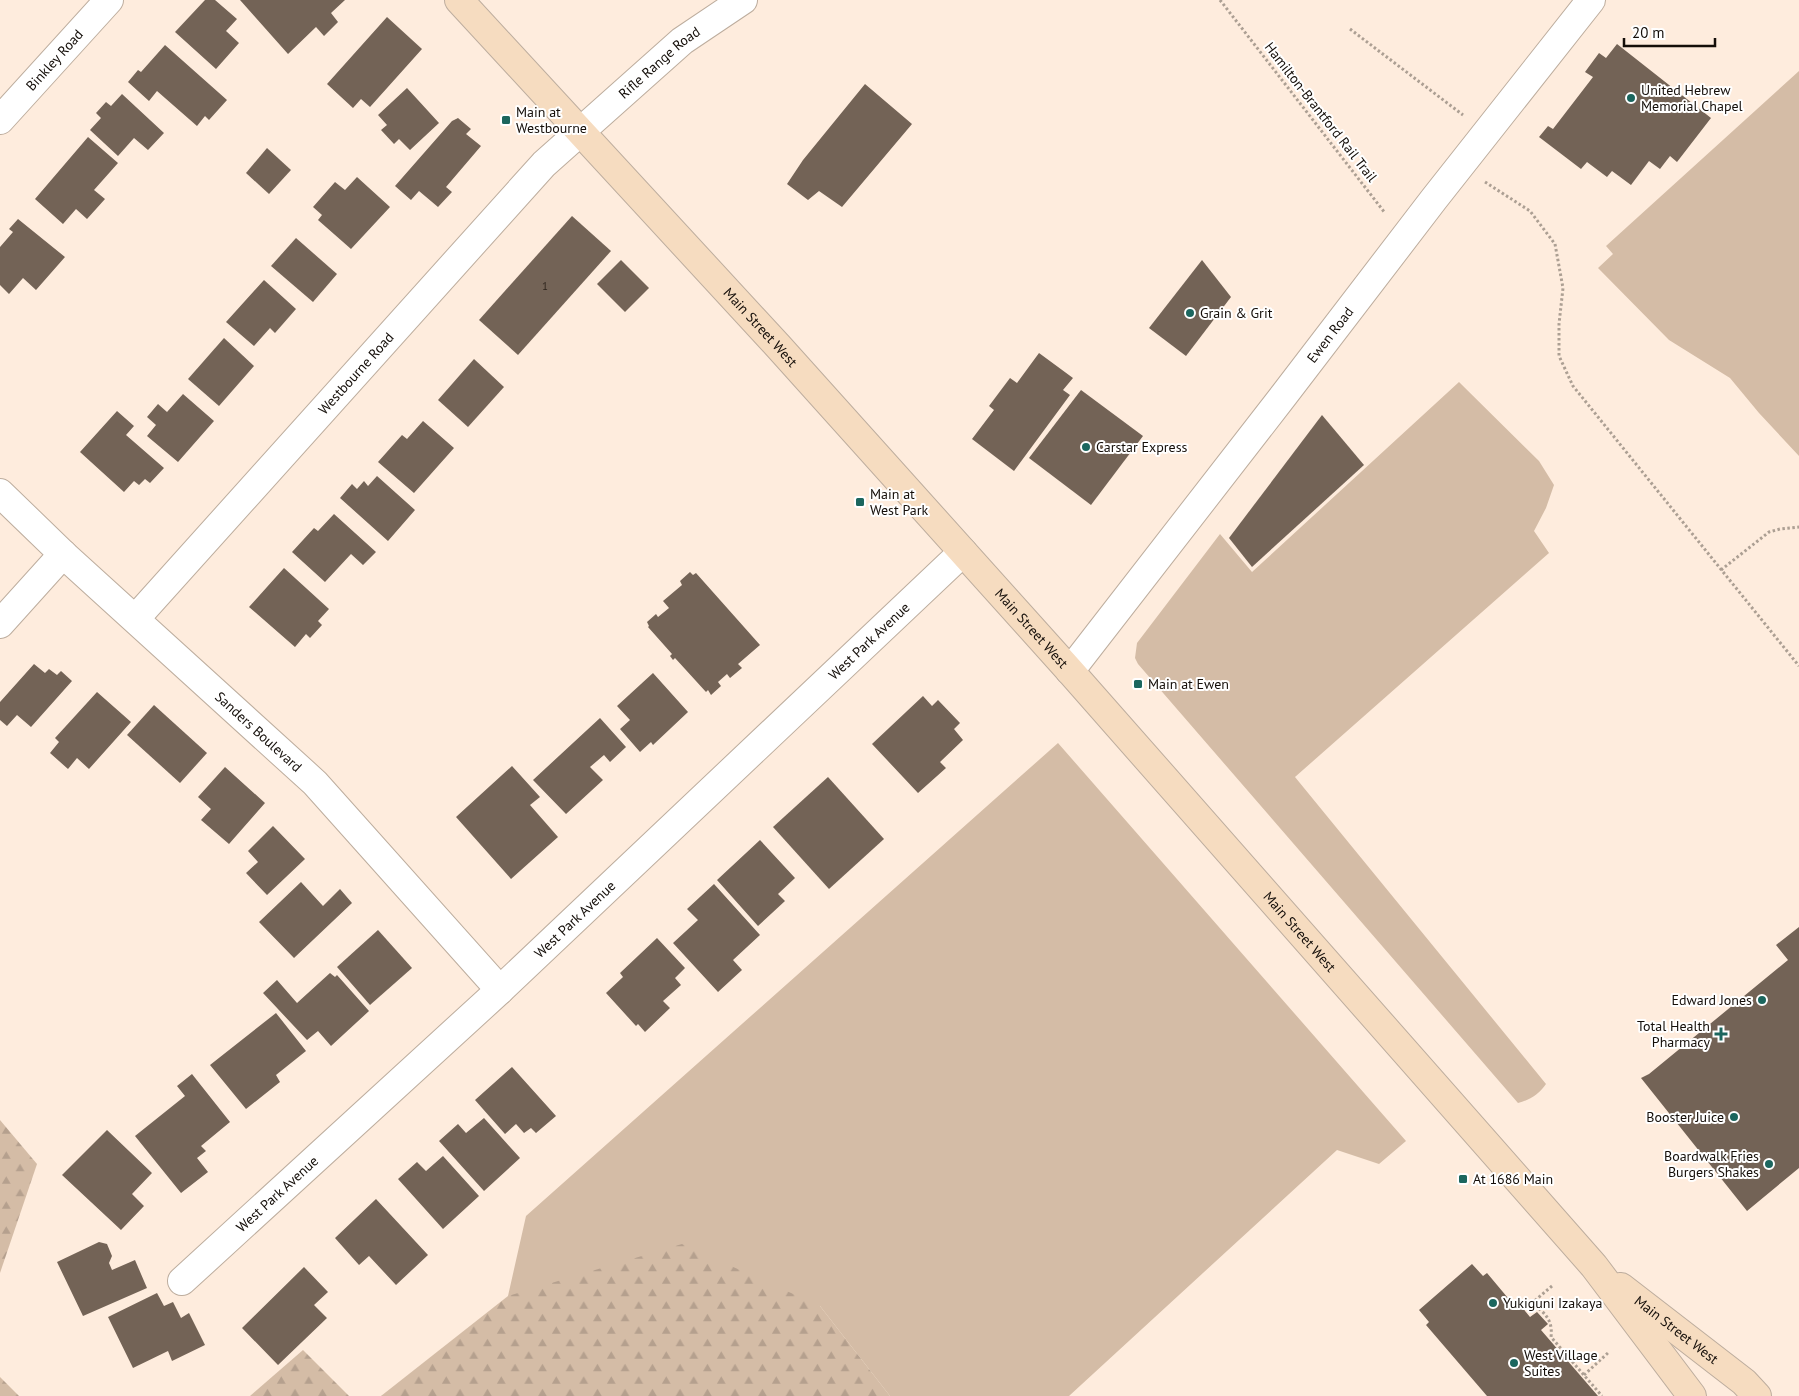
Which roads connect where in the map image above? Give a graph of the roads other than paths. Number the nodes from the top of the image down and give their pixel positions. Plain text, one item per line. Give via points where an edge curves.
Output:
1 (109, 0) edge
2 (459, 0) edge
3 (743, 0) edge
4 (1591, 0) edge
5 (0, 120) edge
6 (580, 132) junction
7 (0, 494) edge
8 (963, 552) junction
9 (63, 554) junction
10 (136, 618) junction
11 (0, 624) edge
12 (1070, 671) junction
13 (500, 990) junction
14 (1594, 1266) junction
15 (182, 1281) dead end
16 (1756, 1391) edge
17 (1692, 1396) edge

1 - 5 street, Binkley Road
2 - 6 main road, Main Street West
3 - 6 street, Rifle Range Road via 682,41
4 - 12 street, Ewen Road
6 - 8 main road, Main Street West
6 - 10 street, Westbourne Road via 544,164
7 - 9 street, Sanders Boulevard
8 - 12 main road, Main Street West
8 - 13 street, West Park Avenue
9 - 10 street, Sanders Boulevard
9 - 11 street
10 - 13 street, Sanders Boulevard via 316,783
12 - 14 main road, Main Street West
13 - 15 street, West Park Avenue
14 - 16 main road, Main Street West
14 - 17 main road, Main Street West

